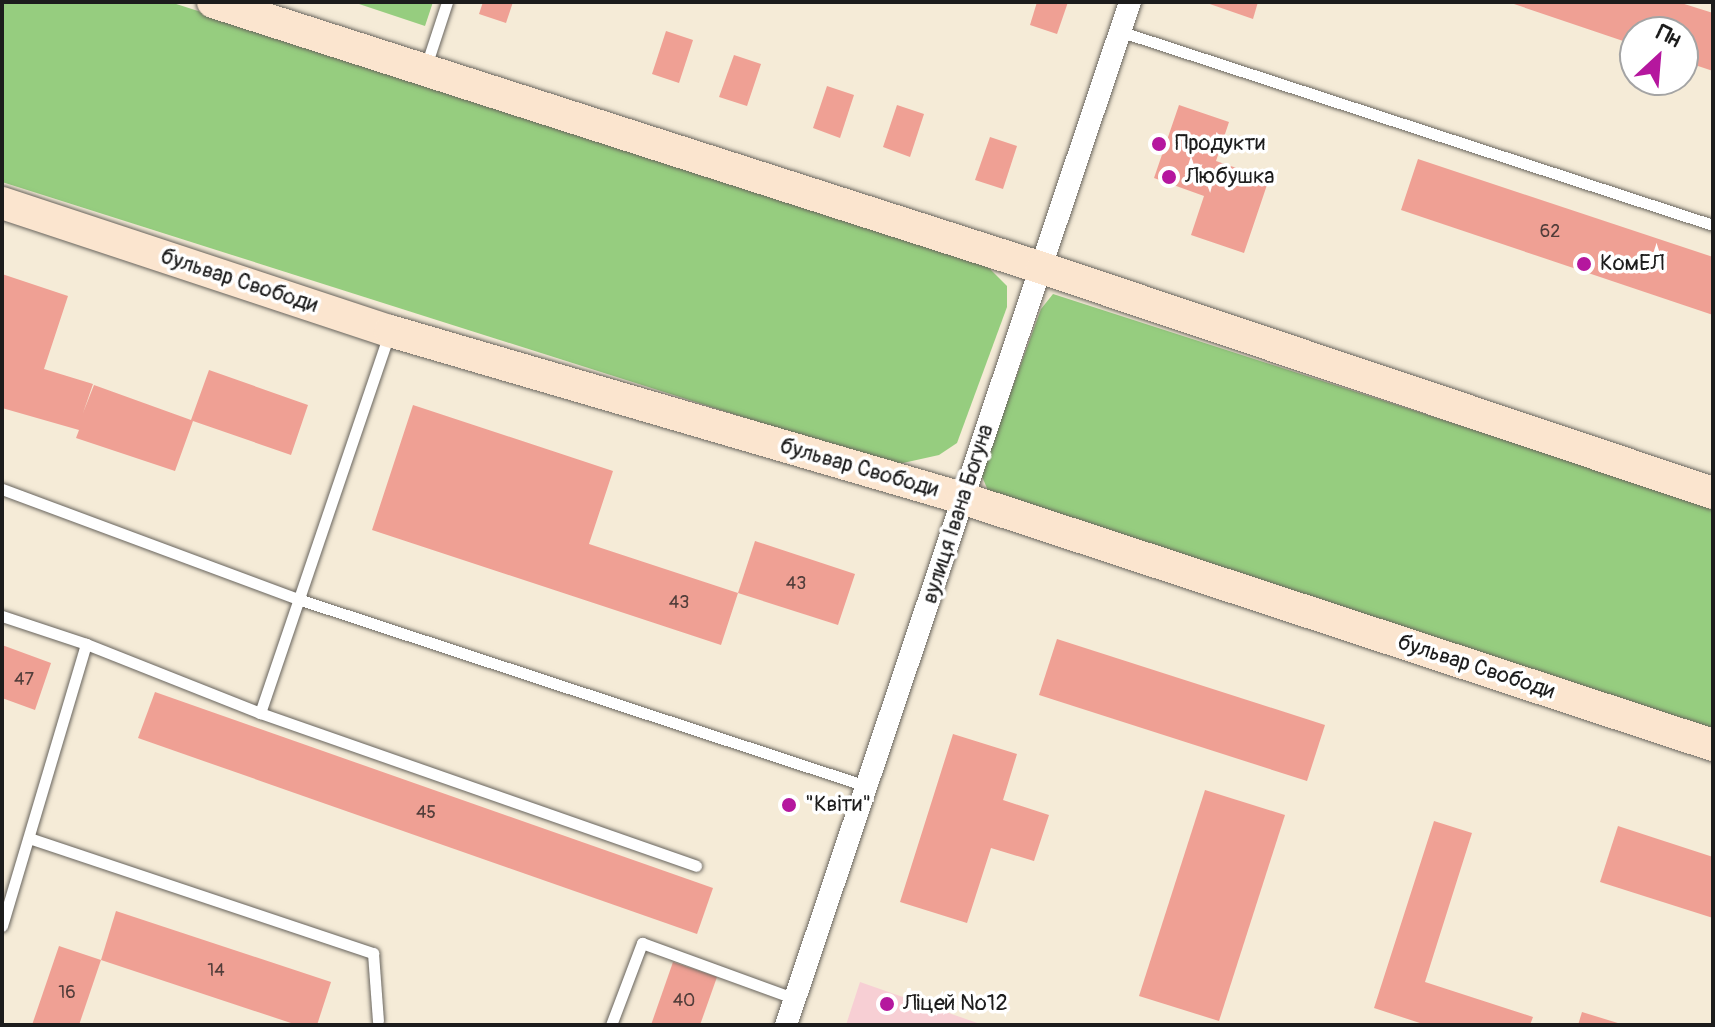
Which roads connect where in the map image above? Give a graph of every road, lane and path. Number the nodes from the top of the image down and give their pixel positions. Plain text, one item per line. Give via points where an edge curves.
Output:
1 (213, 2) edge
2 (447, 2) edge
3 (1130, 2) edge
4 (1122, 32) junction
5 (424, 72) junction
6 (2, 203) edge
7 (1713, 225) edge
8 (1042, 268) junction
9 (390, 331) junction
10 (2, 489) edge
11 (1713, 493) edge
12 (962, 498) junction
13 (298, 599) junction
14 (2, 616) edge
15 (86, 644) junction
16 (260, 713) junction
17 (1713, 745) edge
18 (870, 787) junction
19 (29, 838) junction
20 (696, 866) dead end
21 (2, 926) edge
22 (796, 999) junction
23 (378, 1021) dead end
24 (611, 1025) edge
25 (786, 1025) edge

1 - 5 street
2 - 5 lane
3 - 4 street, вулиця Івана Богуна
4 - 7 lane
4 - 8 street, вулиця Івана Богуна
5 - 8 street
6 - 9 street, бульвар Свободи
8 - 11 street
8 - 12 street, вулиця Івана Богуна
9 - 12 street, бульвар Свободи
9 - 13 lane
10 - 13 lane
12 - 17 street, бульвар Свободи
12 - 18 street, вулиця Івана Богуна
13 - 16 lane
13 - 18 lane
14 - 15 lane
15 - 16 lane
15 - 19 lane
16 - 20 lane
18 - 22 street, вулиця Івана Богуна
19 - 21 lane
19 - 23 lane via 373,953
22 - 24 lane via 642,943
22 - 25 street, вулиця Івана Богуна

